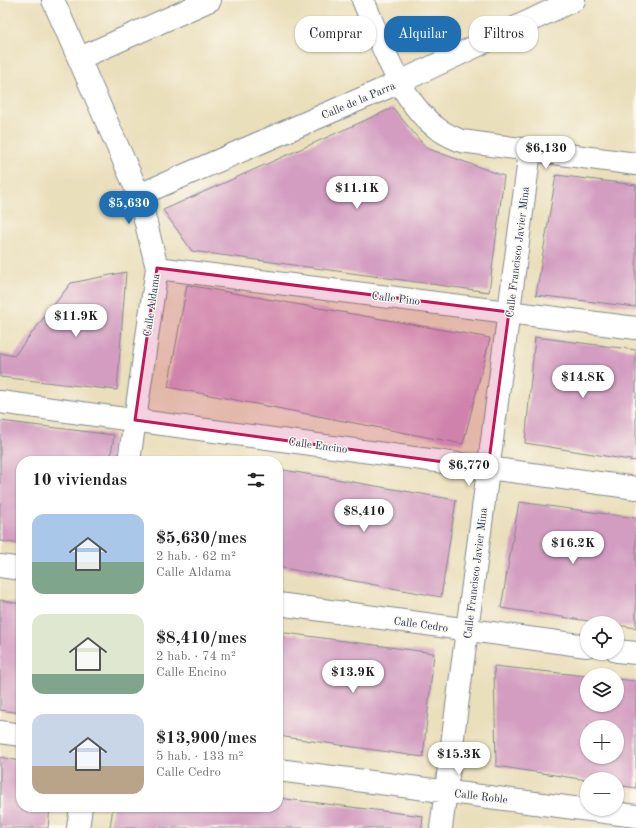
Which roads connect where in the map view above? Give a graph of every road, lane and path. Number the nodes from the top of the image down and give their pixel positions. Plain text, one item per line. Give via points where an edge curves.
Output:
1 (53, 0) edge
2 (210, 0) edge
3 (363, 0) edge
4 (574, 0) edge
5 (80, 58) junction
6 (400, 82) junction
7 (530, 151) junction
8 (636, 164) edge
9 (139, 195) junction
10 (157, 268) junction
11 (509, 312) junction
12 (636, 328) edge
13 (0, 402) edge
14 (135, 420) junction
15 (130, 456) edge
16 (488, 468) junction
17 (636, 488) edge
18 (0, 566) edge
19 (16, 568) edge
20 (283, 605) edge
21 (467, 630) junction
22 (580, 645) edge
23 (624, 652) edge
24 (636, 653) edge
25 (0, 732) edge
26 (16, 734) edge
27 (283, 771) edge
28 (446, 791) junction
29 (80, 812) edge
30 (636, 816) edge
31 (78, 828) edge
32 (441, 828) edge

1 - 5 street, Calle Aldama
2 - 5 street
3 - 6 street
4 - 6 street, Calle de la Parra
5 - 9 street, Calle Aldama
6 - 7 street via 419,113 435,127 461,141
6 - 9 street, Calle de la Parra
7 - 8 street
7 - 11 street, Calle Francisco Javier Mina
9 - 10 street, Calle Aldama
10 - 11 street, Calle Pino
10 - 14 street, Calle Aldama
11 - 12 street, Calle Pino
11 - 16 street, Calle Francisco Javier Mina
13 - 14 street, Calle Encino
14 - 15 street, Calle Aldama
14 - 16 street, Calle Encino
16 - 17 street, Calle Encino
16 - 21 street, Calle Francisco Javier Mina
18 - 19 street
20 - 21 street, Calle Cedro
21 - 22 street, Calle Cedro
21 - 28 street, Calle Francisco Javier Mina
23 - 24 street
25 - 26 street
27 - 28 street, Calle Roble
28 - 30 street, Calle Roble
28 - 32 street, Calle Francisco Javier Mina
29 - 31 street

